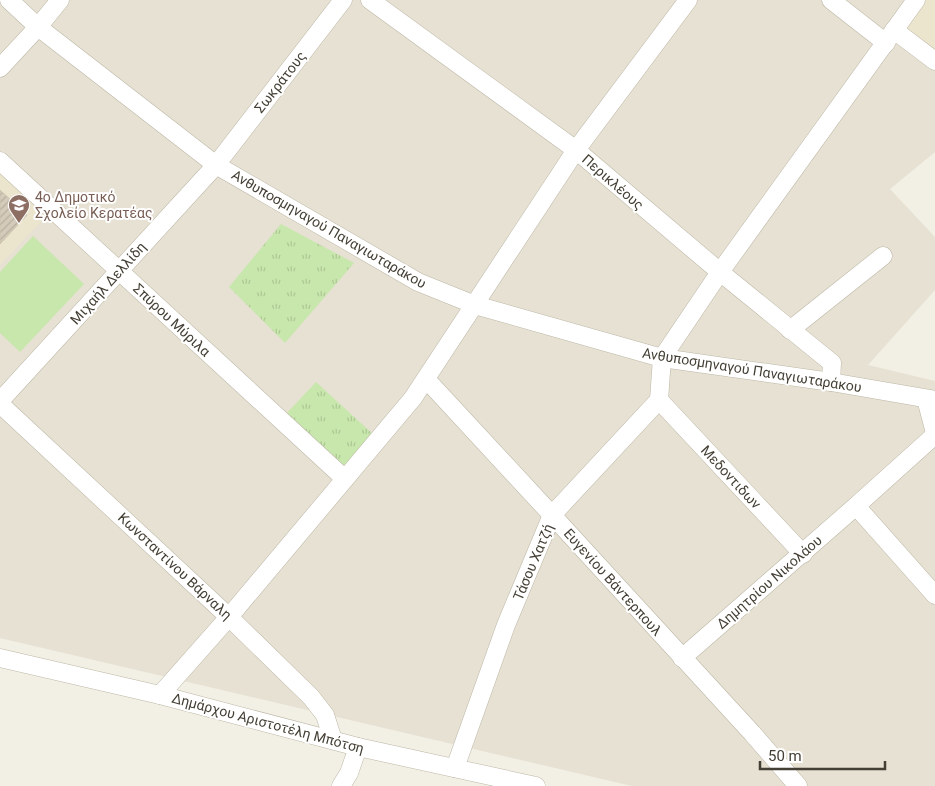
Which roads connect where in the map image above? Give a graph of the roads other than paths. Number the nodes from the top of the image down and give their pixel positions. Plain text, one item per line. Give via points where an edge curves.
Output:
1 (9, 0) edge
2 (60, 0) edge
3 (343, 0) edge
4 (370, 0) edge
5 (688, 0) edge
6 (831, 0) edge
7 (916, 0) edge
8 (38, 27) junction
9 (890, 36) junction
10 (935, 61) edge
11 (0, 68) edge
12 (576, 150) junction
13 (0, 161) edge
14 (216, 165) junction
15 (883, 256) dead end
16 (119, 271) junction
17 (720, 272) junction
18 (474, 305) junction
19 (790, 330) junction
20 (662, 358) junction
21 (426, 379) junction
22 (831, 382) junction
23 (931, 399) edge
24 (659, 400) junction
25 (0, 403) edge
26 (935, 434) edge
27 (345, 479) junction
28 (856, 506) junction
29 (552, 514) junction
30 (803, 554) junction
31 (935, 595) edge
32 (229, 617) junction
33 (0, 658) edge
34 (682, 658) junction
35 (160, 695) junction
36 (333, 740) junction
37 (358, 747) junction
38 (455, 768) junction
39 (502, 782) edge
40 (341, 786) edge
41 (536, 786) edge
42 (798, 786) edge

1 - 8 street, Ανθυποσμηναγού Παναγιωταράκου
2 - 8 street
3 - 14 street, Σωκράτους
4 - 12 street, Περικλέους
5 - 12 street
6 - 9 street
7 - 9 street
8 - 11 street
8 - 14 street, Ανθυποσμηναγού Παναγιωταράκου
9 - 10 street
9 - 17 street
12 - 17 street, Περικλέους
12 - 18 street
13 - 16 street, Σπύρου Μύριλα
14 - 16 street, Μιχαήλ Δελλίδη
14 - 18 street, Ανθυποσμηναγού Παναγιωταράκου via 418,282
15 - 19 street
16 - 25 street, Μιχαήλ Δελλίδη
16 - 27 street, Σπύρου Μύριλα
17 - 19 street, Περικλέους
17 - 20 street
18 - 20 street, Ανθυποσμηναγού Παναγιωταράκου
18 - 21 street
19 - 22 street, Περικλέους via 832,363
20 - 22 street, Ανθυποσμηναγού Παναγιωταράκου
20 - 24 street
21 - 27 street
21 - 29 street, Ευγενίου Βάντερπουλ
22 - 23 street, Ανθυποσμηναγού Παναγιωταράκου
23 - 26 street
24 - 29 street, Τάσου Χατζή
24 - 30 street, Μεδοντιδων
25 - 32 street, Κωνσταντίνου Βάρναλη
26 - 28 street, Δημητρίου Νικολάου
27 - 32 street
28 - 30 street, Δημητρίου Νικολάου
28 - 31 street
29 - 34 street, Ευγενίου Βάντερπουλ
29 - 38 street, Τάσου Χατζή via 506,625
30 - 34 street, Δημητρίου Νικολάου
32 - 35 street
32 - 36 street, Κωνσταντίνου Βάρναλη via 311,697 325,715
33 - 35 street, Δημάρχου Αριστοτέλη Μπότση
34 - 42 street, Ευγενίου Βάντερπουλ
35 - 36 street, Δημάρχου Αριστοτέλη Μπότση
36 - 37 street, Δημάρχου Αριστοτέλη Μπότση
37 - 38 street, Δημάρχου Αριστοτέλη Μπότση
37 - 40 street
38 - 39 street, Δημάρχου Αριστοτέλη Μπότση
39 - 41 street, Δημάρχου Αριστοτέλη Μπότση

